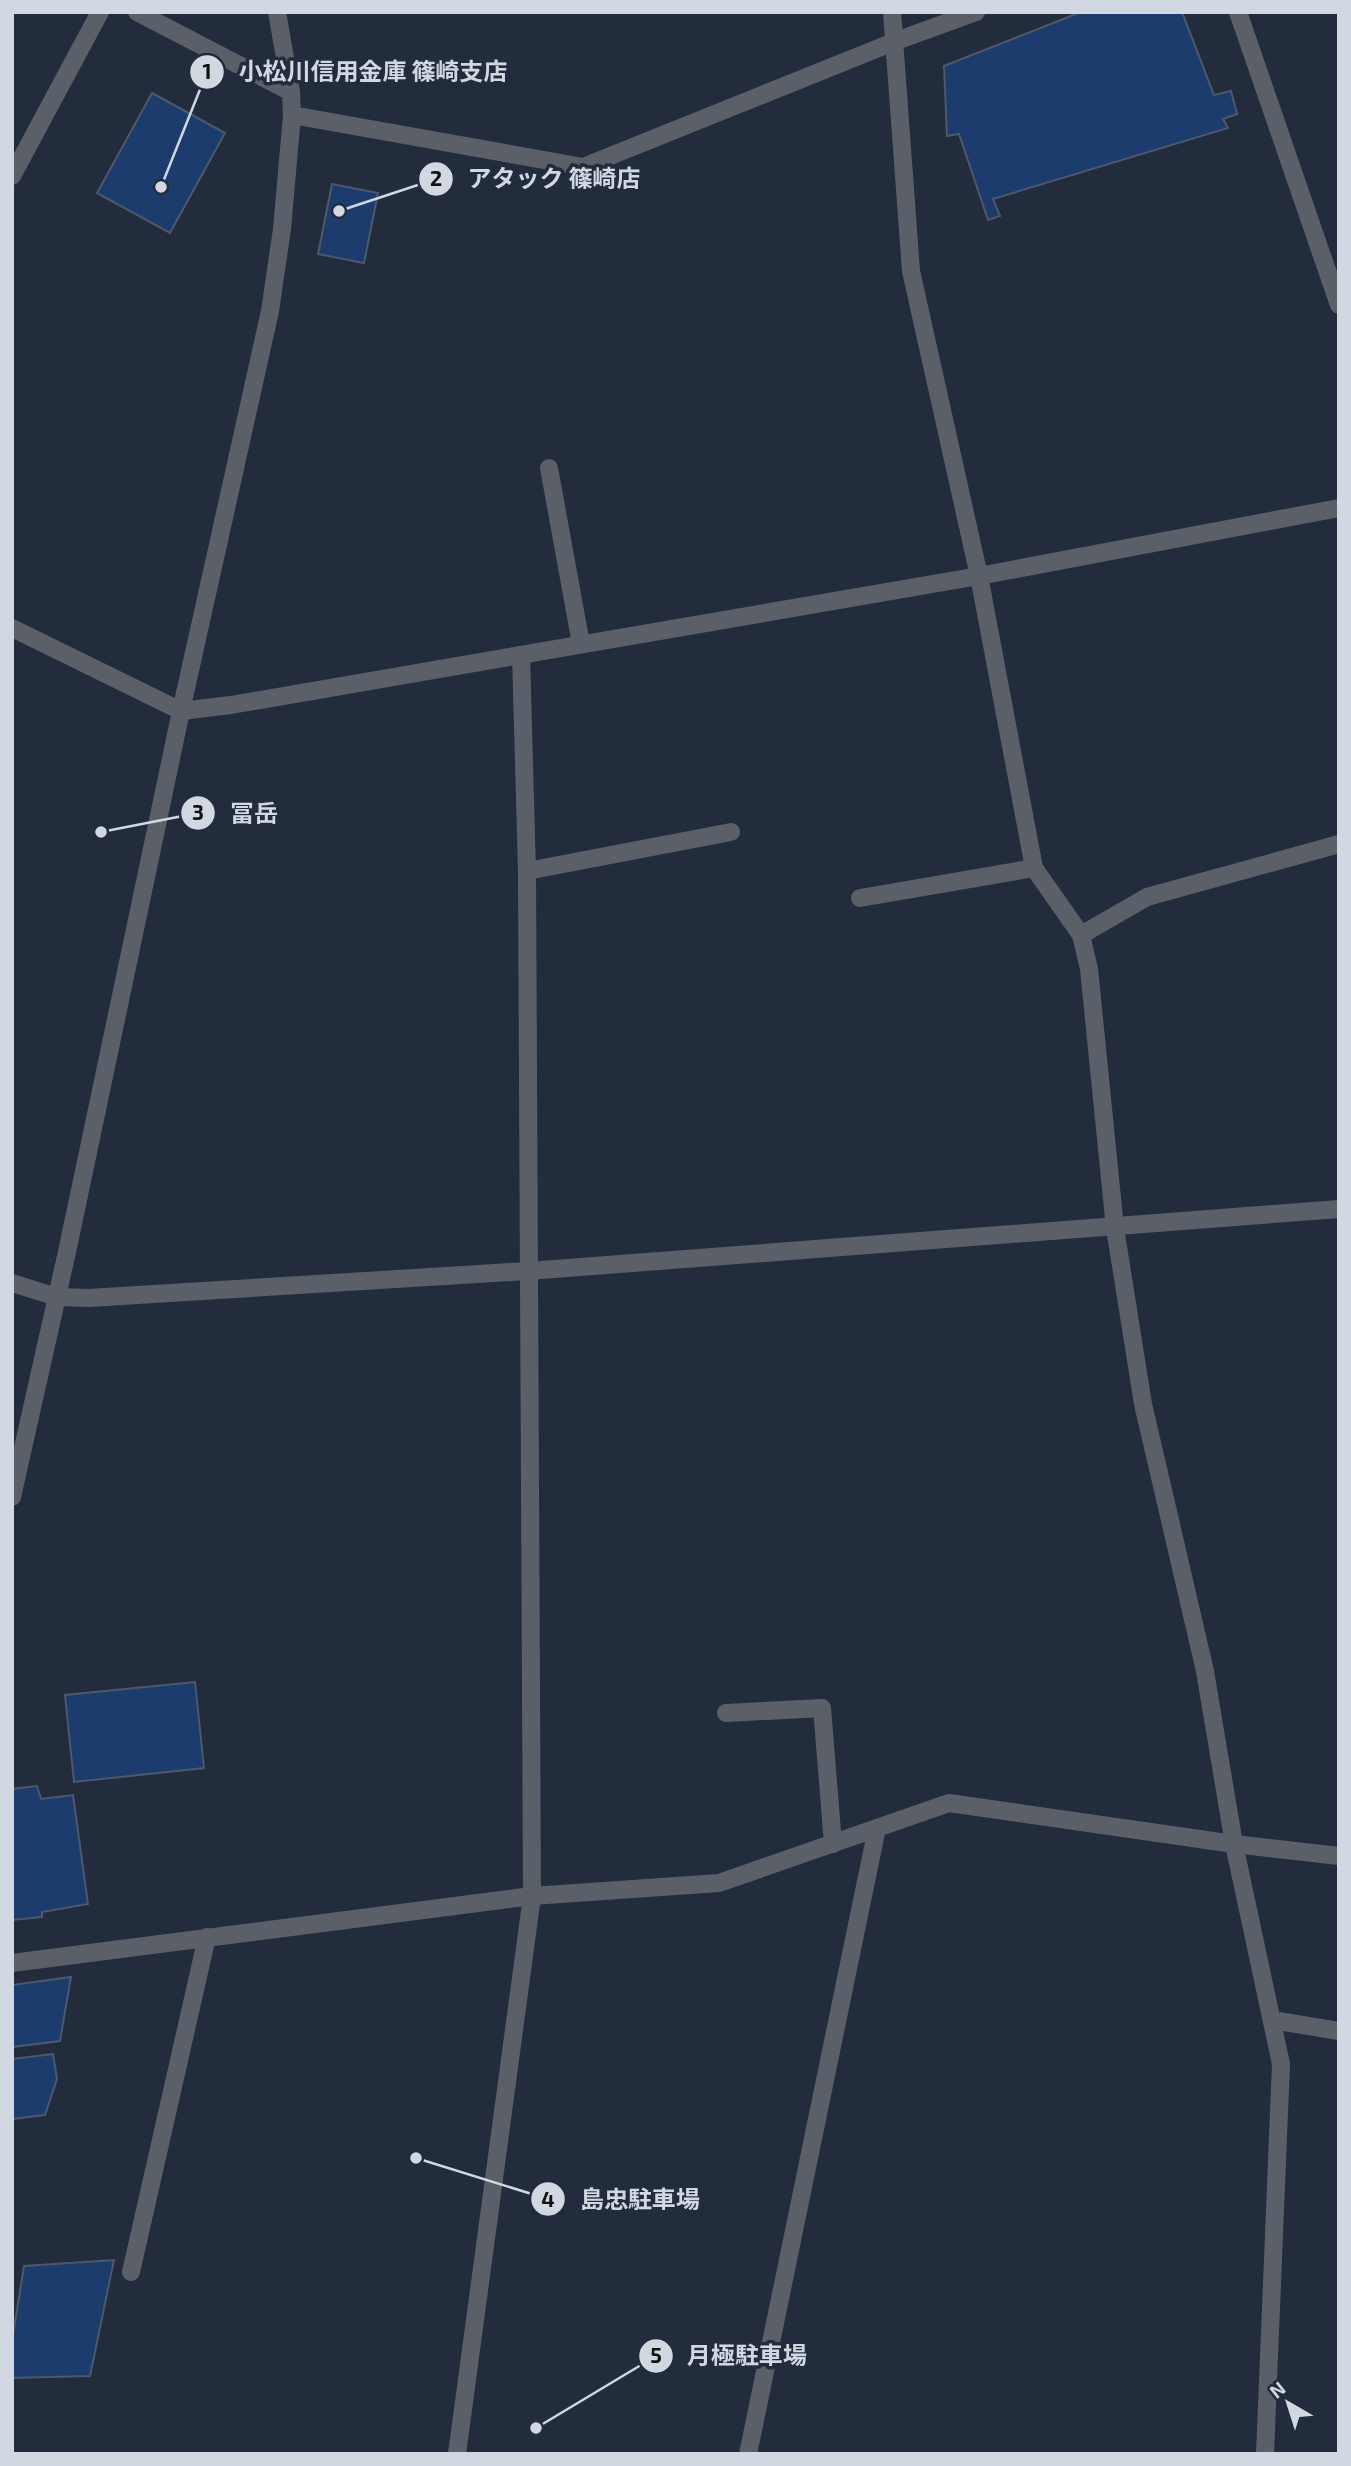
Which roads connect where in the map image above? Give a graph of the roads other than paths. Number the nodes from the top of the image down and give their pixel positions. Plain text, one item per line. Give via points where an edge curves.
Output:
1 (100, 12) edge
2 (137, 12) edge
3 (277, 12) edge
4 (892, 12) edge
5 (976, 12) edge
6 (1238, 12) edge
7 (896, 41) junction
8 (291, 92) junction
9 (292, 115) junction
10 (12, 176) edge
11 (1339, 305) edge
12 (549, 468) dead end
13 (1339, 508) edge
14 (979, 576) junction
15 (12, 628) edge
16 (581, 644) junction
17 (521, 655) junction
18 (181, 711) junction
19 (731, 832) dead end
20 (1339, 844) edge
21 (1034, 868) junction
22 (527, 871) junction
23 (860, 898) dead end
24 (1080, 934) junction
25 (1339, 1209) edge
26 (1115, 1228) junction
27 (528, 1271) junction
28 (12, 1283) edge
29 (57, 1297) junction
30 (12, 1497) edge
31 (726, 1713) dead end
32 (877, 1828) junction
33 (833, 1844) junction
34 (1234, 1844) junction
35 (1339, 1856) edge
36 (533, 1896) junction
37 (207, 1937) junction
38 (12, 1963) edge
39 (1272, 2020) junction
40 (1339, 2031) edge
41 (131, 2272) dead end
42 (457, 2454) edge
43 (748, 2454) edge
44 (1265, 2454) edge

1 - 10 street
2 - 8 street
3 - 8 street
4 - 7 street
5 - 7 street
6 - 11 street
7 - 9 street via 583,167
7 - 14 street via 911,271
8 - 9 street
9 - 18 street via 270,310
12 - 16 street
13 - 14 street
14 - 16 street
14 - 21 street
15 - 18 street
16 - 17 street
17 - 18 street
17 - 22 street
18 - 29 street
19 - 22 street
20 - 24 street via 1147,897
21 - 23 street
21 - 24 street
22 - 27 street
24 - 26 street via 1089,969
25 - 26 street
26 - 27 street
26 - 34 street via 1143,1404 1205,1671
27 - 29 street
27 - 36 street
28 - 29 street
29 - 30 street
31 - 33 street via 822,1708
32 - 33 street
32 - 34 street via 950,1803
32 - 43 street
33 - 36 street via 719,1883
34 - 35 street
34 - 39 street
36 - 37 street
36 - 42 street
37 - 38 street
37 - 41 street
39 - 40 street
39 - 44 street via 1282,2064

